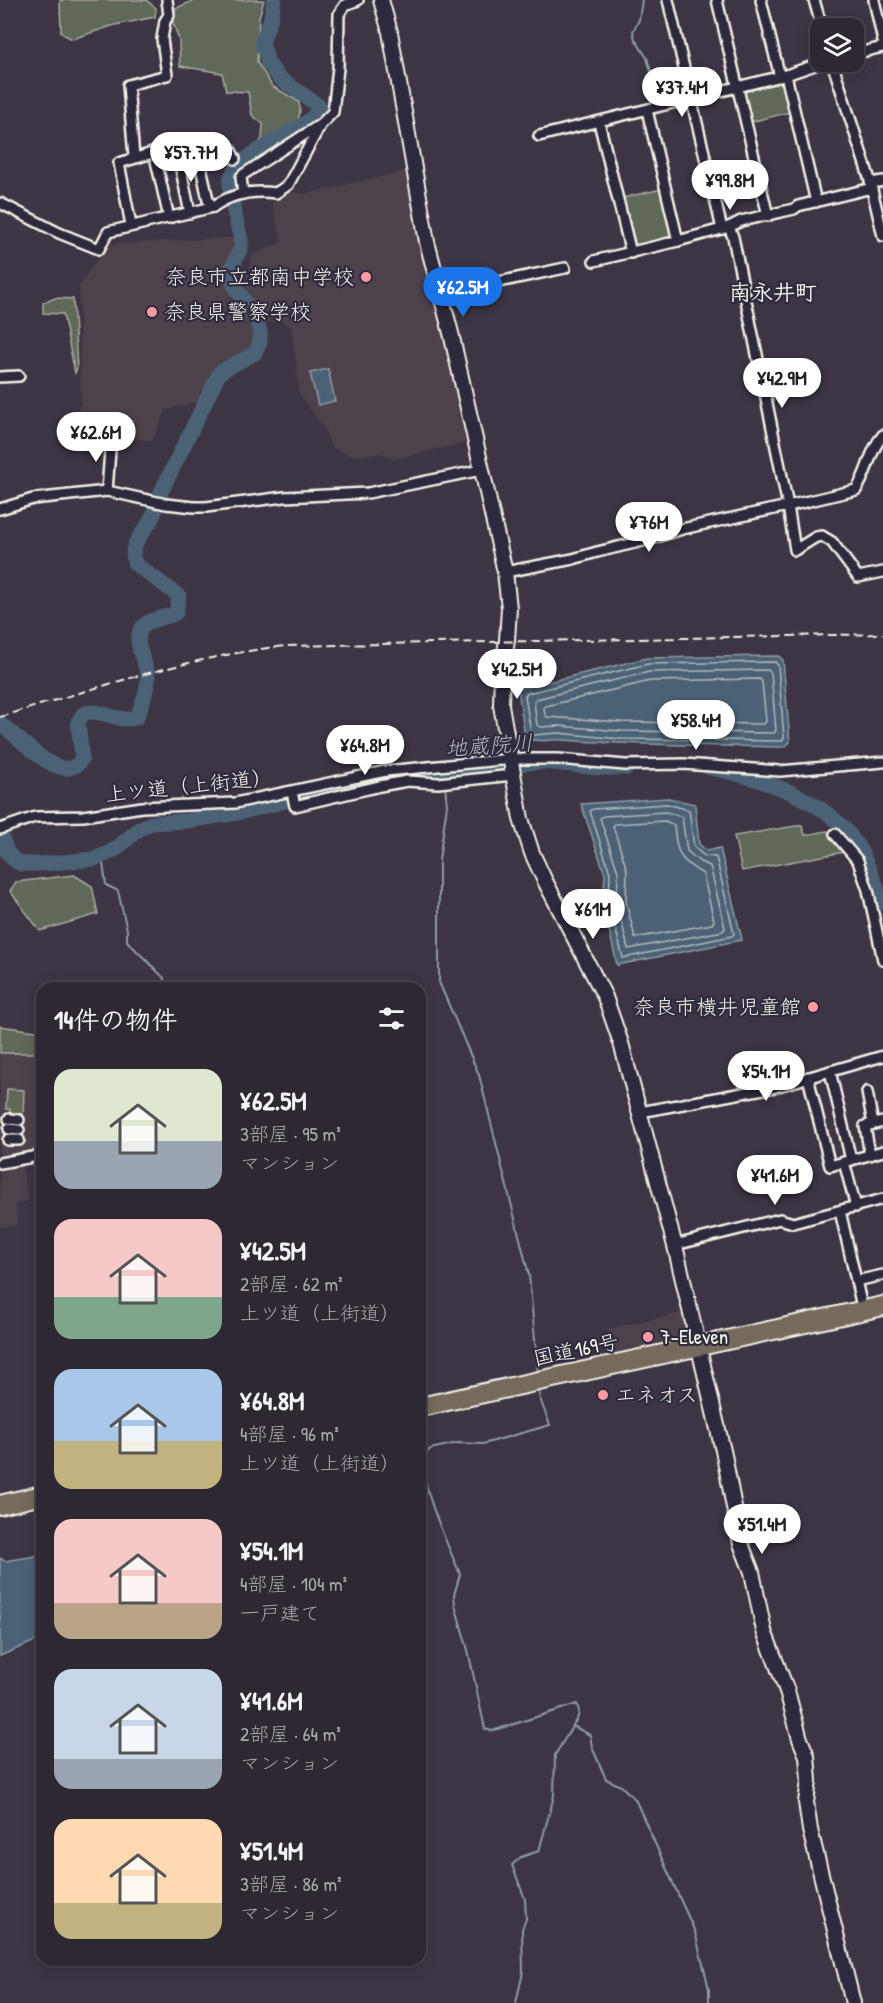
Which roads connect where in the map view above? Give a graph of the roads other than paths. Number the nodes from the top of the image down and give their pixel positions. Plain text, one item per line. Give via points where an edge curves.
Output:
1 (167, 0) edge
2 (358, 0) edge
3 (381, 0) edge
4 (668, 0) edge
5 (717, 0) edge
6 (762, 0) edge
7 (814, 0) edge
8 (874, 0) edge
9 (819, 18) edge
10 (883, 41) edge
11 (883, 47) edge
12 (864, 52) edge
13 (810, 67) edge
14 (835, 72) edge
15 (783, 76) junction
16 (737, 87) junction
17 (691, 98) junction
18 (647, 110) junction
19 (599, 122) junction
20 (321, 124) junction
21 (539, 136) dead end
22 (176, 146) junction
23 (197, 147) junction
24 (154, 152) junction
25 (134, 157) junction
26 (235, 159) dead end
27 (883, 181) edge
28 (871, 185) junction
29 (241, 194) junction
30 (816, 202) junction
31 (0, 203) edge
32 (213, 207) junction
33 (190, 213) junction
34 (768, 216) junction
35 (169, 218) junction
36 (131, 225) junction
37 (726, 228) junction
38 (883, 236) edge
39 (678, 241) junction
40 (631, 253) junction
41 (594, 261) dead end
42 (565, 268) dead end
43 (447, 299) dead end
44 (18, 376) dead end
45 (0, 377) edge
46 (883, 435) edge
47 (111, 437) dead end
48 (481, 470) junction
49 (107, 491) junction
50 (788, 506) junction
51 (0, 509) edge
52 (505, 572) junction
53 (883, 572) edge
54 (511, 759) junction
55 (883, 762) edge
56 (513, 775) junction
57 (293, 797) junction
58 (2, 828) edge
59 (835, 834) dead end
60 (883, 960) edge
61 (883, 1056) edge
62 (830, 1071) junction
63 (808, 1077) junction
64 (867, 1092) dead end
65 (640, 1112) junction
66 (883, 1122) edge
67 (9, 1124) dead end
68 (873, 1124) junction
69 (19, 1125) dead end
70 (8, 1140) dead end
71 (19, 1140) dead end
72 (883, 1151) edge
73 (870, 1155) junction
74 (36, 1156) edge
75 (848, 1161) junction
76 (0, 1163) edge
77 (883, 1199) edge
78 (856, 1207) junction
79 (840, 1211) junction
80 (675, 1245) junction
81 (883, 1275) edge
82 (856, 1281) junction
83 (883, 1306) edge
84 (863, 1311) junction
85 (698, 1348) junction
86 (426, 1406) edge
87 (36, 1496) edge
88 (0, 1504) edge
89 (852, 2003) edge

1 - 25 street via 169,15 162,39 167,75 128,85
2 - 20 street via 345,5 339,14 335,105
3 - 48 street via 428,242
4 - 17 street
5 - 16 street
6 - 15 street
7 - 9 street
8 - 10 street
11 - 12 street
13 - 15 street
14 - 28 street
15 - 16 street
15 - 30 street
16 - 17 street
16 - 34 street
17 - 18 street
17 - 37 street
18 - 19 street
18 - 39 street
19 - 21 street
19 - 40 street
20 - 29 street via 243,172
20 - 29 street via 288,185 276,193
22 - 23 street
22 - 24 street
22 - 33 street
23 - 26 street via 230,149
23 - 32 street via 208,200
24 - 25 street
24 - 35 street
25 - 36 street via 119,163
27 - 28 street
28 - 30 street
28 - 38 street
29 - 32 street
30 - 34 street
31 - 36 street via 99,249 108,232
32 - 33 street
33 - 35 street
34 - 37 street
35 - 36 street
37 - 39 street
37 - 50 street via 733,237
39 - 40 street
40 - 41 street
42 - 43 street via 494,283
44 - 45 street
46 - 50 street via 856,490
47 - 49 street
48 - 49 street via 368,493 284,497 206,507 166,504
48 - 52 street
49 - 51 street via 33,499
50 - 52 street via 682,529 573,560
50 - 53 street via 795,550 822,536 832,542 858,577
52 - 54 street via 509,608 501,705
54 - 55 street, 上ツ道（上街道） via 780,771
54 - 56 street
54 - 57 street, 上ツ道（上街道） via 386,771
56 - 57 street via 407,782 296,806
56 - 65 street via 532,853 605,997
57 - 58 street, 上ツ道（上街道） via 35,817
59 - 60 street via 858,861
61 - 62 street
62 - 63 street
62 - 75 street
63 - 65 street
63 - 75 street via 830,1166
64 - 68 street
65 - 80 street
66 - 68 street
67 - 69 street
68 - 73 street via 865,1126
70 - 71 street
72 - 73 street
73 - 75 street
74 - 76 street
75 - 78 street
77 - 78 street
78 - 79 street
79 - 80 street via 793,1222 780,1219
79 - 82 street
80 - 85 street
81 - 82 street
82 - 84 street
83 - 84 highway, 国道169号
84 - 85 highway, 国道169号
85 - 86 highway, 国道169号
85 - 89 street via 764,1631 807,1756 810,1830
87 - 88 highway

